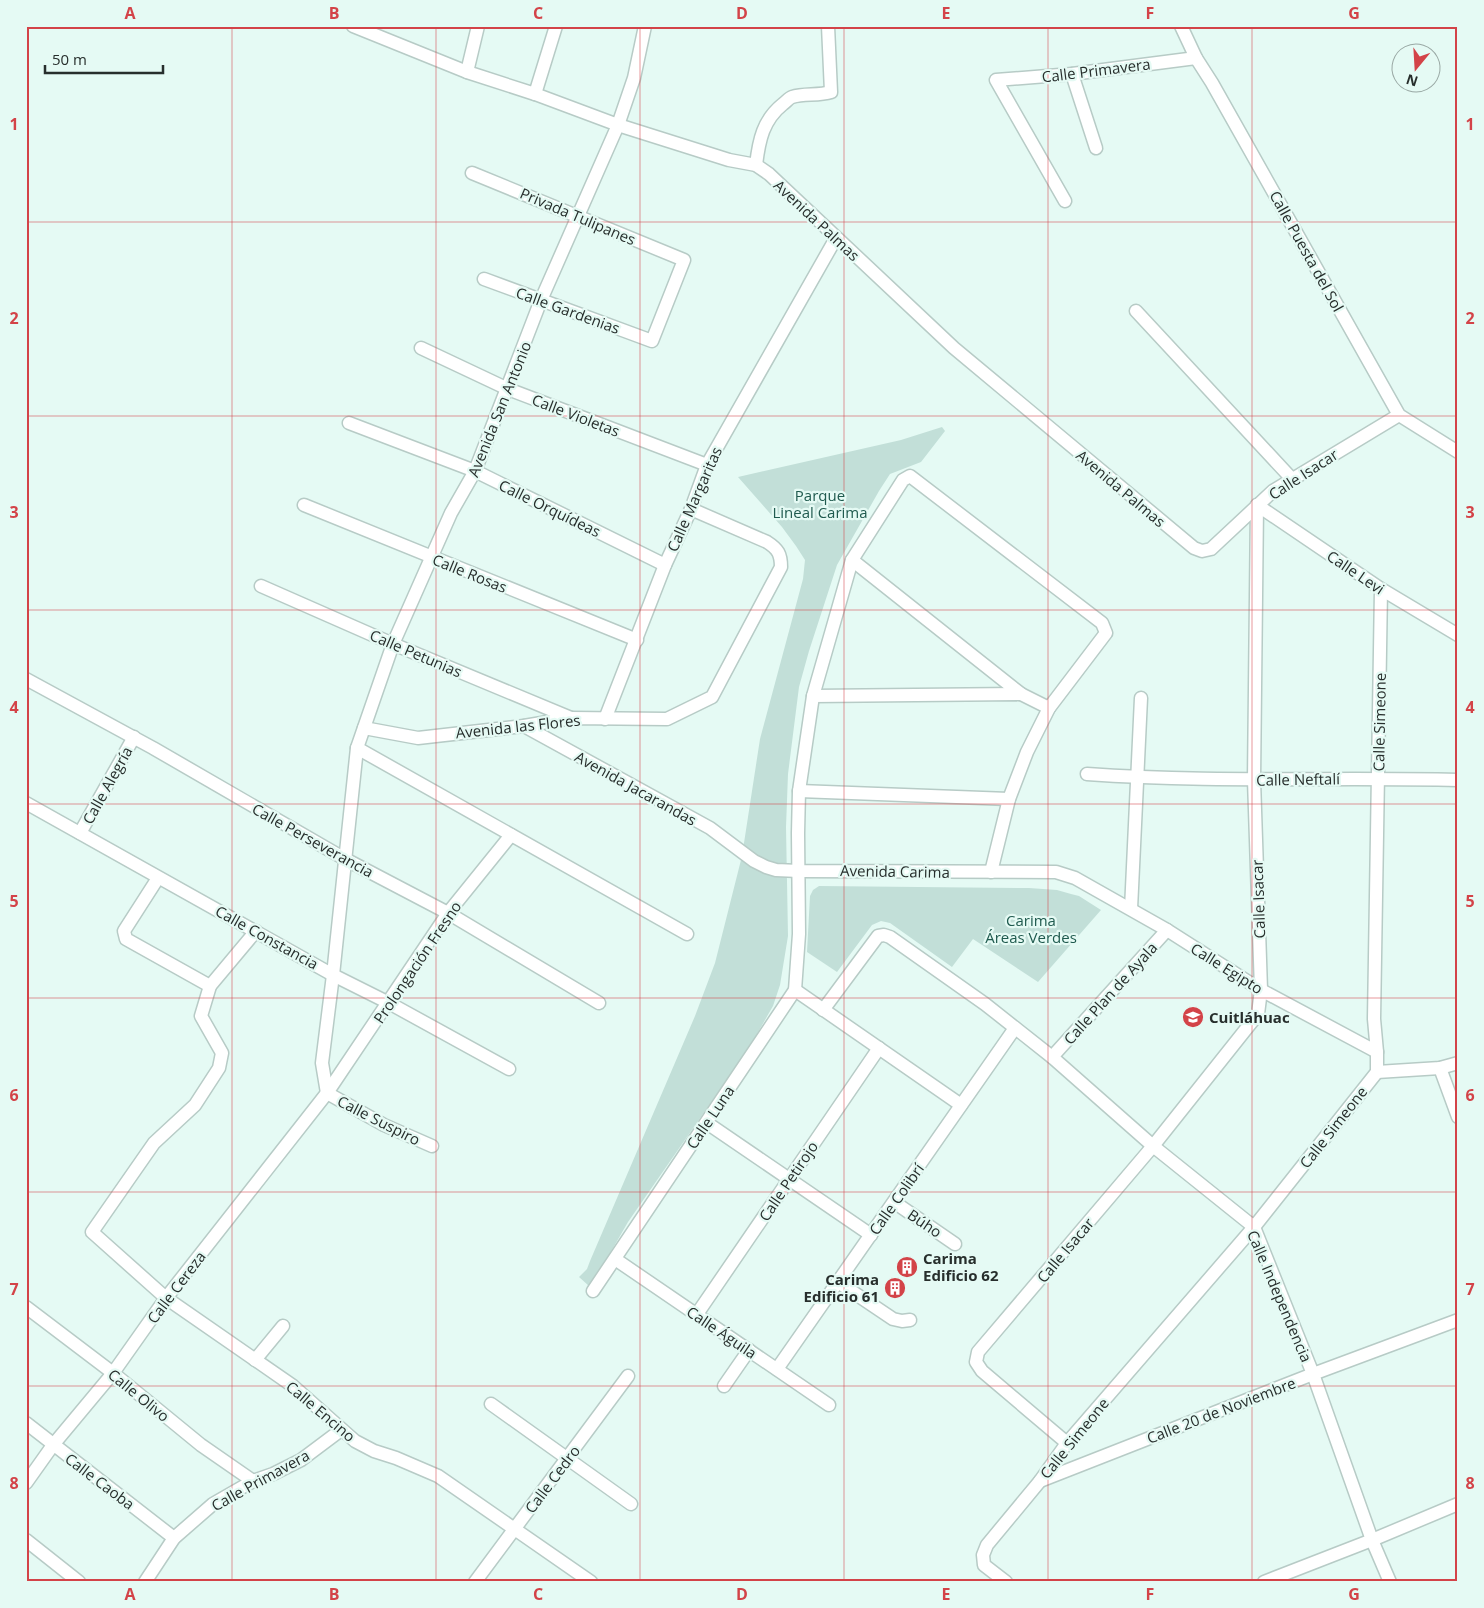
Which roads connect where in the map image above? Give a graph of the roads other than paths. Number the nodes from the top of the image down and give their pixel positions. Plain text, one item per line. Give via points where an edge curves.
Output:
1 (353, 26) edge
2 (478, 26) edge
3 (556, 26) edge
4 (645, 26) edge
5 (828, 26) edge
6 (1181, 26) edge
7 (1196, 58) junction
8 (467, 72) junction
9 (1072, 74) junction
10 (535, 94) junction
11 (618, 125) junction
12 (1096, 148) dead end
13 (756, 165) junction
14 (472, 173) dead end
15 (1065, 201) dead end
16 (579, 216) junction
17 (836, 238) junction
18 (484, 279) dead end
19 (542, 300) junction
20 (1136, 311) dead end
21 (652, 341) joint
22 (421, 348) dead end
23 (508, 389) junction
24 (1399, 415) junction
25 (349, 423) dead end
26 (1458, 452) edge
27 (707, 465) junction
28 (476, 471) junction
29 (1292, 479) junction
30 (304, 505) dead end
31 (1257, 505) junction
32 (691, 509) junction
33 (432, 558) junction
34 (852, 560) junction
35 (665, 565) junction
36 (261, 586) dead end
37 (1381, 589) junction
38 (1458, 635) edge
39 (637, 640) junction
40 (393, 644) junction
41 (26, 679) edge
42 (1022, 694) junction
43 (813, 696) junction
44 (1141, 698) dead end
45 (1049, 708) junction
46 (571, 718) junction
47 (605, 719) junction
48 (524, 726) junction
49 (364, 728) junction
50 (134, 738) junction
51 (357, 748) junction
52 (1087, 774) dead end
53 (1137, 778) junction
54 (1379, 778) junction
55 (1254, 780) junction
56 (1458, 780) edge
57 (799, 791) junction
58 (1009, 799) junction
59 (26, 803) edge
60 (80, 833) junction
61 (511, 835) junction
62 (344, 859) junction
63 (799, 870) junction
64 (991, 872) junction
65 (158, 878) junction
66 (1131, 909) junction
67 (448, 913) junction
68 (1167, 930) junction
69 (256, 931) junction
70 (687, 934) dead end
71 (334, 975) junction
72 (210, 986) junction
73 (795, 990) junction
74 (1260, 990) junction
75 (389, 1003) junction
76 (599, 1003) dead end
77 (823, 1010) junction
78 (1015, 1028) junction
79 (879, 1048) junction
80 (1377, 1052) junction
81 (1052, 1057) junction
82 (1458, 1063) edge
83 (1440, 1068) junction
84 (509, 1069) dead end
85 (1377, 1072) junction
86 (327, 1093) junction
87 (961, 1105) junction
88 (1458, 1117) edge
89 (707, 1123) junction
90 (432, 1146) dead end
91 (1153, 1146) junction
92 (789, 1179) junction
93 (894, 1202) junction
94 (1254, 1227) junction
95 (871, 1235) junction
96 (956, 1244) dead end
97 (615, 1259) junction
98 (838, 1282) junction
99 (593, 1291) dead end
100 (166, 1298) junction
101 (26, 1307) edge
102 (697, 1314) junction
103 (910, 1320) dead end
104 (1458, 1320) edge
105 (283, 1326) dead end
106 (749, 1350) junction
107 (255, 1360) junction
108 (777, 1369) junction
109 (113, 1373) junction
110 (1313, 1374) junction
111 (628, 1376) dead end
112 (724, 1386) dead end
113 (491, 1404) dead end
114 (829, 1405) dead end
115 (26, 1423) edge
116 (341, 1430) junction
117 (1067, 1443) junction
118 (53, 1445) junction
119 (567, 1458) junction
120 (253, 1481) junction
121 (1040, 1481) junction
122 (26, 1483) edge
123 (631, 1504) dead end
124 (1458, 1504) edge
125 (515, 1529) junction
126 (174, 1538) junction
127 (26, 1540) edge
128 (1372, 1540) junction
129 (79, 1582) edge
130 (145, 1582) edge
131 (476, 1582) edge
132 (591, 1582) edge
133 (1006, 1582) edge
134 (1264, 1582) edge
135 (1390, 1582) edge

1 - 8 street, Avenida Palmas
2 - 8 street
3 - 10 street
4 - 11 street, Avenida San Antonio via 634,78
5 - 13 street via 831,92 792,97 776,110 765,125
6 - 7 street, Calle Puesta del Sol
7 - 9 street, Calle Primavera
7 - 24 street, Calle Puesta del Sol
8 - 10 street, Avenida Palmas
9 - 12 street
9 - 15 street, Calle Primavera via 996,80
10 - 11 street, Avenida Palmas
11 - 13 street, Avenida Palmas via 729,160
11 - 16 street, Avenida San Antonio
13 - 17 street, Avenida Palmas
14 - 16 street, Privada Tulipanes
16 - 19 street, Avenida San Antonio
16 - 21 street, Privada Tulipanes via 684,260
17 - 27 street, Calle Margaritas
17 - 31 street, Avenida Palmas via 954,348 1194,548 1202,551 1211,549
18 - 19 street, Calle Gardenias
19 - 21 street, Calle Gardenias
19 - 23 street, Avenida San Antonio
20 - 29 street
22 - 23 street, Calle Violetas
23 - 27 street, Calle Violetas
23 - 28 street, Avenida San Antonio
24 - 26 street, Calle Puesta del Sol
24 - 29 street, Calle Isacar
25 - 28 street, Calle Orquídeas
27 - 32 street, Calle Margaritas
28 - 33 street, Avenida San Antonio via 451,513
28 - 35 street, Calle Orquídeas
29 - 31 street, Calle Isacar
30 - 33 street, Calle Rosas
31 - 37 street, Calle Levi
31 - 55 street, Calle Isacar
32 - 35 street, Calle Margaritas
32 - 47 street, Avenida las Flores via 777,548 781,567 712,697 667,719
33 - 39 street, Calle Rosas
33 - 40 street, Avenida San Antonio
34 - 42 street
34 - 43 street, Calle Luna
34 - 45 street, Calle Luna via 903,480 910,476 1102,623 1106,633
35 - 39 street, Calle Margaritas
36 - 40 street, Calle Petunias
37 - 38 street, Calle Levi
37 - 54 street, Calle Simeone
39 - 47 street, Calle Margaritas
40 - 46 street, Calle Petunias
40 - 49 street, Avenida San Antonio
41 - 50 street, Calle Perseverancia
42 - 43 street
42 - 45 street
43 - 57 street, Calle Luna
44 - 53 street
45 - 58 street
46 - 47 street, Avenida las Flores
46 - 48 street, Avenida las Flores
48 - 49 street, Avenida las Flores via 418,738
48 - 63 street, Avenida Jacarandas via 710,828 766,867
49 - 51 street, Avenida San Antonio
50 - 60 street, Calle Alegría
50 - 62 street, Calle Perseverancia
51 - 61 street
51 - 62 street, Avenida San Antonio
52 - 53 street, Calle Neftalí
53 - 55 street, Calle Neftalí
53 - 66 street
54 - 55 street, Calle Neftalí
54 - 56 street, Calle Neftalí
54 - 80 street, Calle Simeone via 1374,1018
55 - 74 street, Calle Isacar
57 - 58 street
57 - 63 street, Calle Luna
58 - 64 street
59 - 60 street, Calle Constancia
60 - 65 street, Calle Constancia
61 - 67 street, Prolongación Fresno
61 - 70 street
62 - 67 street, Calle Perseverancia
62 - 71 street, Avenida San Antonio
63 - 64 street, Avenida Carima
63 - 73 street, Calle Luna
64 - 66 street, Avenida Carima via 1056,872 1075,878
65 - 69 street, Calle Constancia
65 - 72 street via 124,931 126,939
66 - 68 street, Calle Egipto
67 - 75 street, Prolongación Fresno
67 - 76 street, Calle Perseverancia
68 - 74 street, Calle Egipto
68 - 81 street, Calle Plan de Ayala
69 - 71 street, Calle Constancia
69 - 72 street
71 - 75 street, Calle Constancia
71 - 86 street, Avenida San Antonio via 322,1063
72 - 100 street, Calle Encino via 201,1016 222,1053 220,1068 195,1105 154,1143 92,1232
73 - 77 street
73 - 89 street, Calle Luna
74 - 80 street, Calle Egipto
74 - 91 street, Calle Isacar via 1258,1014
75 - 84 street, Calle Constancia
75 - 86 street, Prolongación Fresno
77 - 78 street, Calle Independencia via 878,936 884,935
77 - 79 street
78 - 81 street, Calle Independencia
78 - 87 street, Calle Colibrí
79 - 87 street
79 - 92 street, Calle Petirojo
80 - 85 street, Calle Simeone
81 - 91 street, Calle Independencia
82 - 83 street
83 - 85 street
83 - 88 street
85 - 94 street, Calle Simeone
86 - 90 street, Calle Suspiro via 384,1125
86 - 100 street, Calle Cereza
87 - 93 street, Calle Colibrí
89 - 92 street
89 - 97 street, Calle Luna
91 - 94 street, Calle Independencia
91 - 117 street, Calle Isacar via 978,1352 976,1362 982,1371
92 - 95 street
92 - 102 street, Calle Petirojo
93 - 95 street, Calle Colibrí
93 - 96 street, Búho
94 - 110 street, Calle Independencia
94 - 117 street, Calle Simeone
95 - 98 street, Calle Colibrí
97 - 99 street, Calle Luna
97 - 102 street, Calle Águila
98 - 103 street via 893,1319
98 - 108 street, Calle Colibrí
100 - 107 street, Calle Encino
100 - 109 street, Calle Cereza
101 - 109 street, Calle Olivo
102 - 106 street, Calle Águila
104 - 110 street, Calle 20 de Noviembre
105 - 107 street
106 - 108 street, Calle Águila
106 - 112 street
107 - 116 street, Calle Encino via 292,1386
108 - 114 street, Calle Águila
109 - 118 street, Calle Cereza
109 - 120 street, Calle Olivo via 201,1445
110 - 121 street, Calle 20 de Noviembre
110 - 128 street, Calle Independencia
111 - 119 street, Calle Cedro
113 - 119 street
115 - 118 street, Calle Caoba
116 - 120 street, Calle Primavera via 301,1460
116 - 125 street, Calle Encino via 374,1451 438,1476
117 - 121 street, Calle Simeone
118 - 122 street, Calle Cereza
118 - 126 street, Calle Caoba
119 - 123 street
119 - 125 street, Calle Cedro
120 - 126 street, Calle Primavera via 213,1504
121 - 133 street, Calle Simeone via 987,1545 983,1555 984,1565
124 - 128 street
125 - 131 street, Calle Cedro
125 - 132 street, Calle Encino
126 - 130 street, Calle Primavera
127 - 129 street
128 - 134 street
128 - 135 street, Calle Independencia

